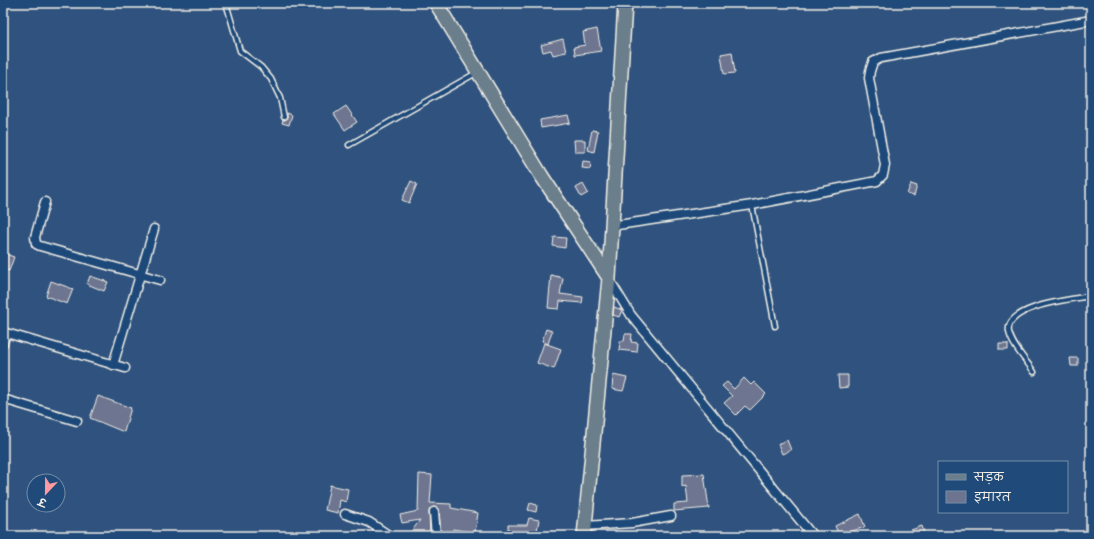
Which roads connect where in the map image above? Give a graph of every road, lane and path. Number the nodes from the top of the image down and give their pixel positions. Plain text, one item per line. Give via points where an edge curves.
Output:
1 (226, 3) edge
2 (436, 3) edge
3 (625, 3) edge
4 (1091, 20) edge
5 (478, 72) junction
6 (284, 117) dead end
7 (348, 145) dead end
8 (45, 202) dead end
9 (752, 205) junction
10 (611, 226) junction
11 (154, 228) dead end
12 (140, 274) junction
13 (609, 278) junction
14 (160, 280) dead end
15 (1091, 296) edge
16 (775, 326) dead end
17 (5, 332) edge
18 (3, 343) edge
19 (113, 365) junction
20 (125, 368) dead end
21 (1034, 372) dead end
22 (3, 399) edge
23 (77, 421) dead end
24 (434, 512) dead end
25 (345, 514) dead end
26 (671, 516) dead end
27 (584, 531) edge
28 (390, 536) edge
29 (436, 536) edge
30 (813, 536) edge

1 - 6 lane via 240,51 262,67 271,79 280,98
2 - 5 main road
3 - 10 main road
4 - 9 street via 877,59 871,66 869,78 885,165 881,178 871,184
5 - 7 lane
5 - 13 main road
8 - 12 street via 35,237 36,244
9 - 10 street
9 - 16 lane
10 - 13 main road
11 - 12 street
12 - 14 street
12 - 19 street
13 - 27 main road
13 - 30 street via 631,315
15 - 21 lane via 1028,309 1011,321 1009,333
17 - 18 street
17 - 19 street
19 - 20 street
22 - 23 street
24 - 29 street
25 - 28 street via 369,522
26 - 27 street

